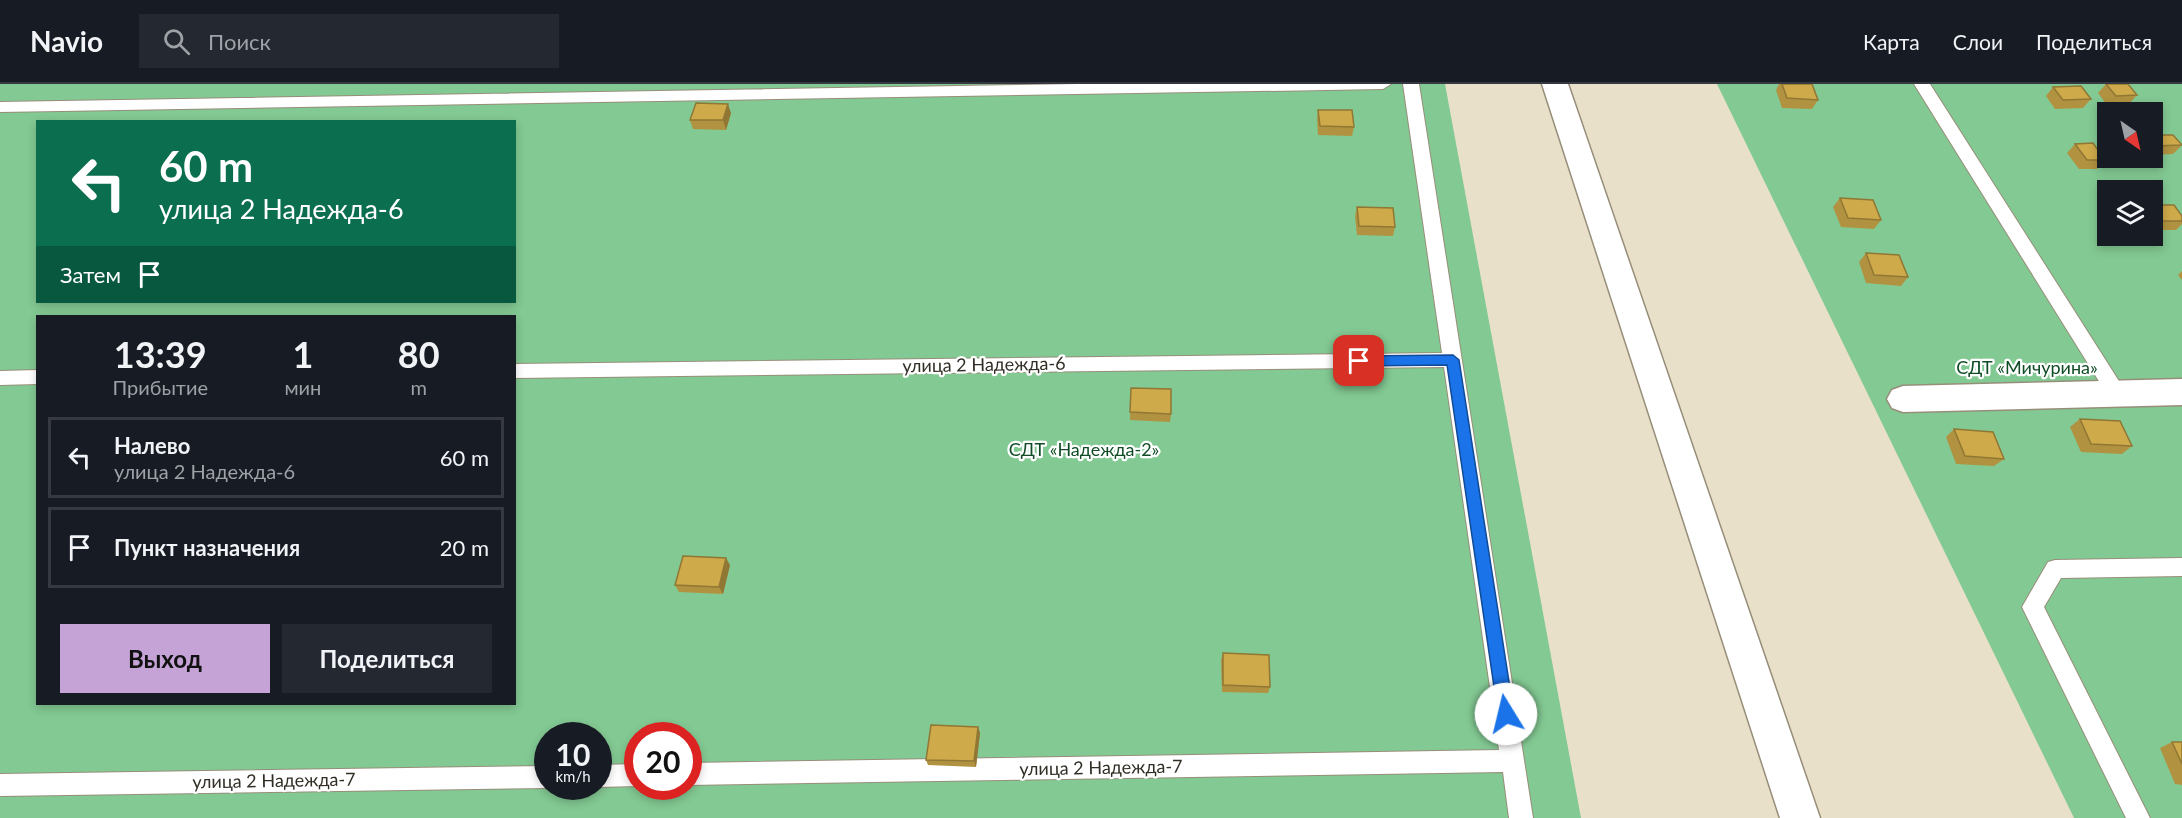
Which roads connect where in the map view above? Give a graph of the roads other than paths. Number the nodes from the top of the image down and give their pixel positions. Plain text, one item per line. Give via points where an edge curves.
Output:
1 (1383, 84) edge
2 (1412, 84) edge
3 (1555, 84) edge
4 (1922, 84) edge
5 (0, 107) edge
6 (1453, 360) junction
7 (516, 371) edge
8 (36, 377) edge
9 (0, 378) edge
10 (2182, 392) edge
11 (2117, 394) junction
12 (1903, 399) dead end
13 (2182, 567) edge
14 (1513, 761) junction
15 (702, 774) edge
16 (534, 777) edge
17 (0, 785) edge
18 (1521, 818) edge
19 (1800, 818) edge
20 (2138, 818) edge

1 - 5 lane
2 - 6 lane
3 - 19 street
4 - 11 lane
6 - 7 lane, улица 2 Надежда-6
6 - 14 lane
8 - 9 lane
10 - 11 street
11 - 12 street
13 - 20 lane via 2055,569 2033,607
14 - 15 lane, улица 2 Надежда-7
14 - 18 lane
16 - 17 lane, улица 2 Надежда-7

